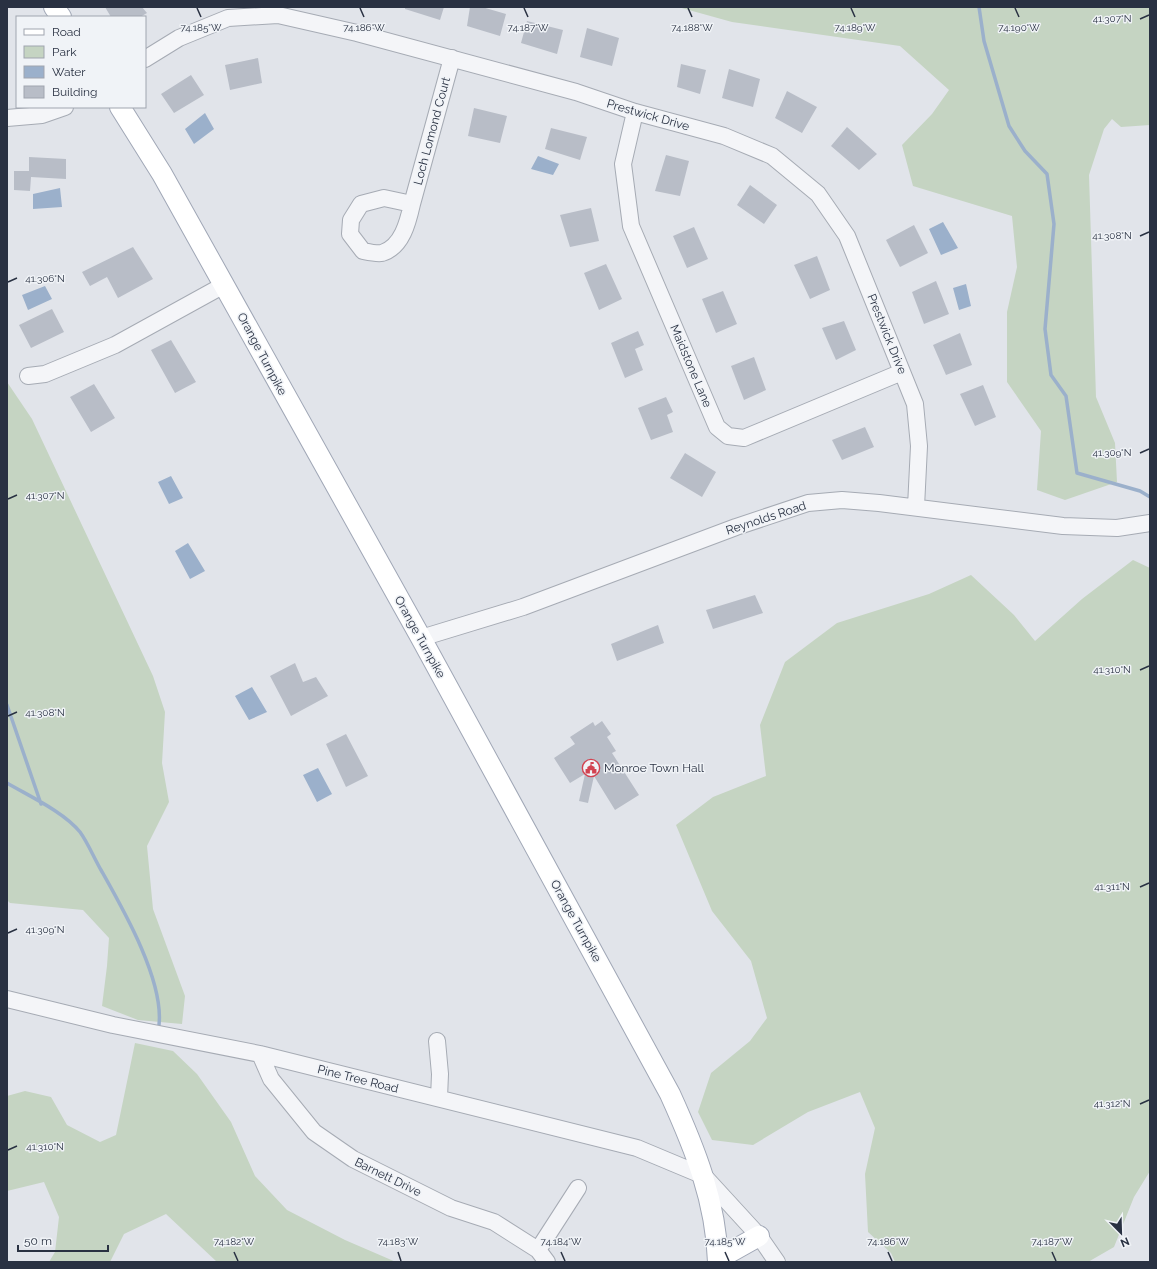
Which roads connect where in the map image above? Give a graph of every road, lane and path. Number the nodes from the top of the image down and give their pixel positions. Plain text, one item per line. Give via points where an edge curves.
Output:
1 (54, 7) edge
2 (60, 16) edge
3 (146, 58) edge
4 (452, 58) junction
5 (62, 108) edge
6 (121, 108) edge
7 (635, 112) junction
8 (7, 118) edge
9 (412, 204) dead end
10 (224, 285) junction
11 (902, 372) junction
12 (28, 376) dead end
13 (916, 507) junction
14 (1150, 523) edge
15 (421, 638) junction
16 (7, 999) edge
17 (437, 1041) dead end
18 (260, 1054) junction
19 (439, 1098) junction
20 (704, 1176) junction
21 (578, 1188) dead end
22 (759, 1236) junction
23 (542, 1256) edge
24 (718, 1260) edge
25 (777, 1262) edge

1 - 2 main road
3 - 4 street, Prestwick Drive via 179,38 228,18 278,15
4 - 7 street, Prestwick Drive via 576,92
4 - 9 street, Loch Lomond Court
5 - 8 street via 42,115
6 - 10 main road, Orange Turnpike via 162,174
7 - 11 street, Prestwick Drive via 724,136 772,156 818,194 847,236
7 - 11 street, Maidstone Lane via 623,164 631,226 717,427 728,436 744,438
10 - 12 street via 115,345 45,374
10 - 15 main road, Orange Turnpike
11 - 13 street, Prestwick Drive via 914,404 917,425 919,446
13 - 14 street, Reynolds Road via 1063,526 1117,528
13 - 15 street, Reynolds Road via 842,500 808,503 736,527 523,607
15 - 20 main road, Orange Turnpike via 670,1094 693,1143
16 - 18 street, Pine Tree Road via 113,1025
17 - 19 street
18 - 19 street, Pine Tree Road
18 - 23 street, Barnett Drive via 271,1079 321,1138 353,1160 451,1208 494,1222
19 - 20 street, Pine Tree Road via 637,1148
20 - 22 street
20 - 24 main road, Orange Turnpike via 714,1223
21 - 23 street
22 - 24 main road
22 - 25 street

